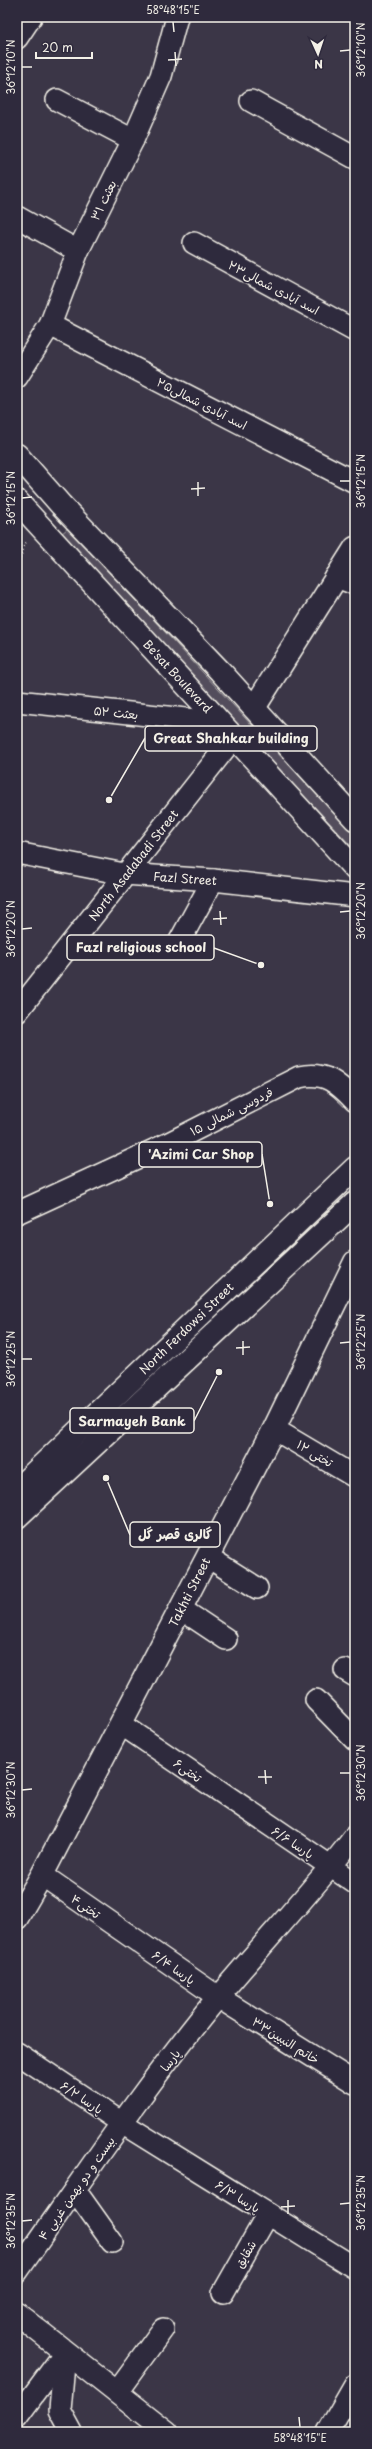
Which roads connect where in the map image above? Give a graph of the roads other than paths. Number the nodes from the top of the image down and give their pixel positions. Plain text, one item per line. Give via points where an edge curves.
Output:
1 (31, 17) edge
2 (177, 17) edge
3 (17, 38) edge
4 (57, 100) dead end
5 (251, 101) dead end
6 (133, 140) junction
7 (355, 158) edge
8 (17, 217) edge
9 (194, 243) dead end
10 (78, 251) junction
11 (50, 325) junction
12 (355, 331) edge
13 (17, 377) edge
14 (17, 455) edge
15 (355, 482) edge
16 (17, 501) edge
17 (60, 505) junction
18 (38, 527) junction
19 (355, 548) edge
20 (346, 580) edge
21 (17, 701) edge
22 (254, 708) junction
23 (215, 716) junction
24 (234, 737) junction
25 (355, 819) edge
26 (17, 853) edge
27 (355, 869) edge
28 (124, 874) junction
29 (213, 880) junction
30 (355, 896) edge
31 (177, 946) dead end
32 (17, 1012) edge
33 (355, 1101) edge
34 (355, 1168) edge
35 (355, 1202) edge
36 (17, 1213) edge
37 (355, 1262) edge
38 (274, 1429) junction
39 (355, 1477) edge
40 (17, 1489) edge
41 (17, 1517) edge
42 (208, 1557) junction
43 (257, 1588) dead end
44 (181, 1609) junction
45 (226, 1639) dead end
46 (316, 1700) dead end
47 (121, 1724) junction
48 (355, 1740) edge
49 (255, 1816) joint
50 (355, 1836) edge
51 (331, 1868) junction
52 (42, 1875) junction
53 (355, 1883) edge
54 (17, 1918) edge
55 (130, 1936) joint
56 (218, 1998) junction
57 (17, 2053) edge
58 (355, 2083) edge
59 (122, 2123) junction
60 (75, 2190) junction
61 (268, 2214) junction
62 (112, 2242) dead end
63 (355, 2268) edge
64 (17, 2272) edge
65 (223, 2293) dead end
66 (17, 2314) edge
67 (163, 2329) dead end
68 (65, 2353) junction
69 (355, 2385) edge
70 (117, 2392) junction
71 (17, 2417) edge
72 (72, 2432) edge
73 (167, 2432) edge
74 (328, 2432) edge

1 - 3 street
2 - 6 street, بعثت ۳۱ via 161,76
4 - 6 street
5 - 7 street
6 - 10 street, بعثت ۳۱
8 - 10 street
9 - 12 street, اسد آبادی شمالی۲۳
10 - 11 street, بعثت ۳۱
11 - 13 street, بعثت ۳۱
11 - 15 street, اسد آبادی شمالی۲۵
14 - 17 main road
16 - 18 main road, Be'sat Boulevard
17 - 18 main road
17 - 22 main road
18 - 23 main road, Be'sat Boulevard
19 - 20 main road
20 - 22 main road
21 - 23 street, بعثت ۵۲ via 195,720
22 - 25 main road
23 - 24 main road, Be'sat Boulevard
24 - 27 main road, Be'sat Boulevard
24 - 28 street, North Asadabadi Street
26 - 28 street, Fazl Street
28 - 29 street, Fazl Street
28 - 32 street, North Asadabadi Street
29 - 30 street, Fazl Street
29 - 31 street
33 - 36 street, فردوسی شمالی ۱۵ via 328,1077 299,1077 167,1144
34 - 40 main road, North Ferdowsi Street
35 - 41 main road, North Ferdowsi Street
37 - 38 main road, Takhti Street
38 - 39 street, تختی ۱۲
38 - 42 main road, Takhti Street
42 - 43 street
42 - 44 main road, Takhti Street
44 - 45 street
44 - 47 main road, Takhti Street
46 - 48 street
47 - 49 street, تختی۶
47 - 52 main road, Takhti Street
49 - 51 street, پارسا ۶/۶
50 - 51 street, پارسا
51 - 53 street, پارسا ۶/۶
51 - 56 street, پارسا
52 - 54 main road, Takhti Street
52 - 55 street, تختی۴
55 - 56 street, پارسا ۶/۴
56 - 58 street, خاتم النبیین۳۳
56 - 59 street, پارسا
57 - 59 street, پارسا ۶/۲
59 - 60 street, بیست و دو بهمن غربی ۴
59 - 61 street, پارسا ۶/۳
60 - 62 street
60 - 64 street, بیست و دو بهمن غربی ۴
61 - 63 street, پارسا ۶/۳
61 - 65 street, شقایق
66 - 68 main road
67 - 70 street
68 - 70 main road
68 - 71 street
68 - 72 street via 60,2410
69 - 74 street
70 - 73 main road

